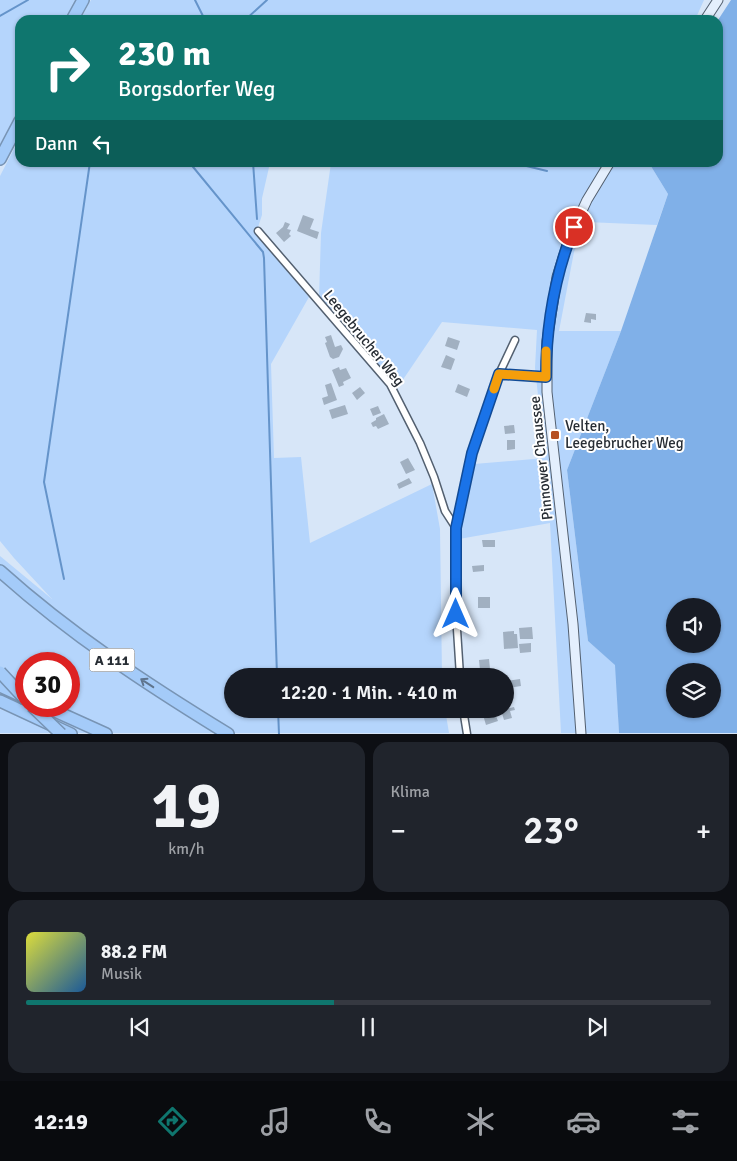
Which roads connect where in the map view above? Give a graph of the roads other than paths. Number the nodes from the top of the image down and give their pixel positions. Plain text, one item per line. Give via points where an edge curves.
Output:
1 (83, 0) edge
2 (718, 0) edge
3 (75, 15) edge
4 (708, 15) edge
5 (15, 130) edge
6 (0, 159) edge
7 (607, 167) edge
8 (258, 231) dead end
9 (515, 340) dead end
10 (499, 374) junction
11 (546, 377) junction
12 (456, 528) junction
13 (0, 561) edge
14 (0, 571) edge
15 (40, 606) junction
16 (459, 668) edge
17 (0, 672) edge
18 (0, 686) edge
19 (15, 688) edge
20 (15, 694) edge
21 (0, 701) edge
22 (43, 717) edge
23 (68, 717) edge
24 (464, 718) edge
25 (61, 734) edge
26 (71, 734) edge
27 (106, 734) edge
28 (228, 734) edge
29 (467, 734) edge
30 (581, 734) edge

1 - 3 highway
2 - 4 main road
5 - 6 highway
7 - 11 main road, Pinnower Chaussee via 581,212 561,263 546,341
8 - 12 street, Leegebrucher Weg via 390,384 420,443 444,511
9 - 10 street
10 - 11 street
10 - 12 street via 472,453
11 - 30 main road, Pinnower Chaussee via 573,624
12 - 16 street
13 - 15 highway
14 - 15 highway, A 111
28 -> 15 highway, A 111 via 120,665
17 - 19 highway, bridge
18 - 20 highway
21 - 26 highway
22 - 25 highway, bridge
23 - 27 highway
24 - 29 street

